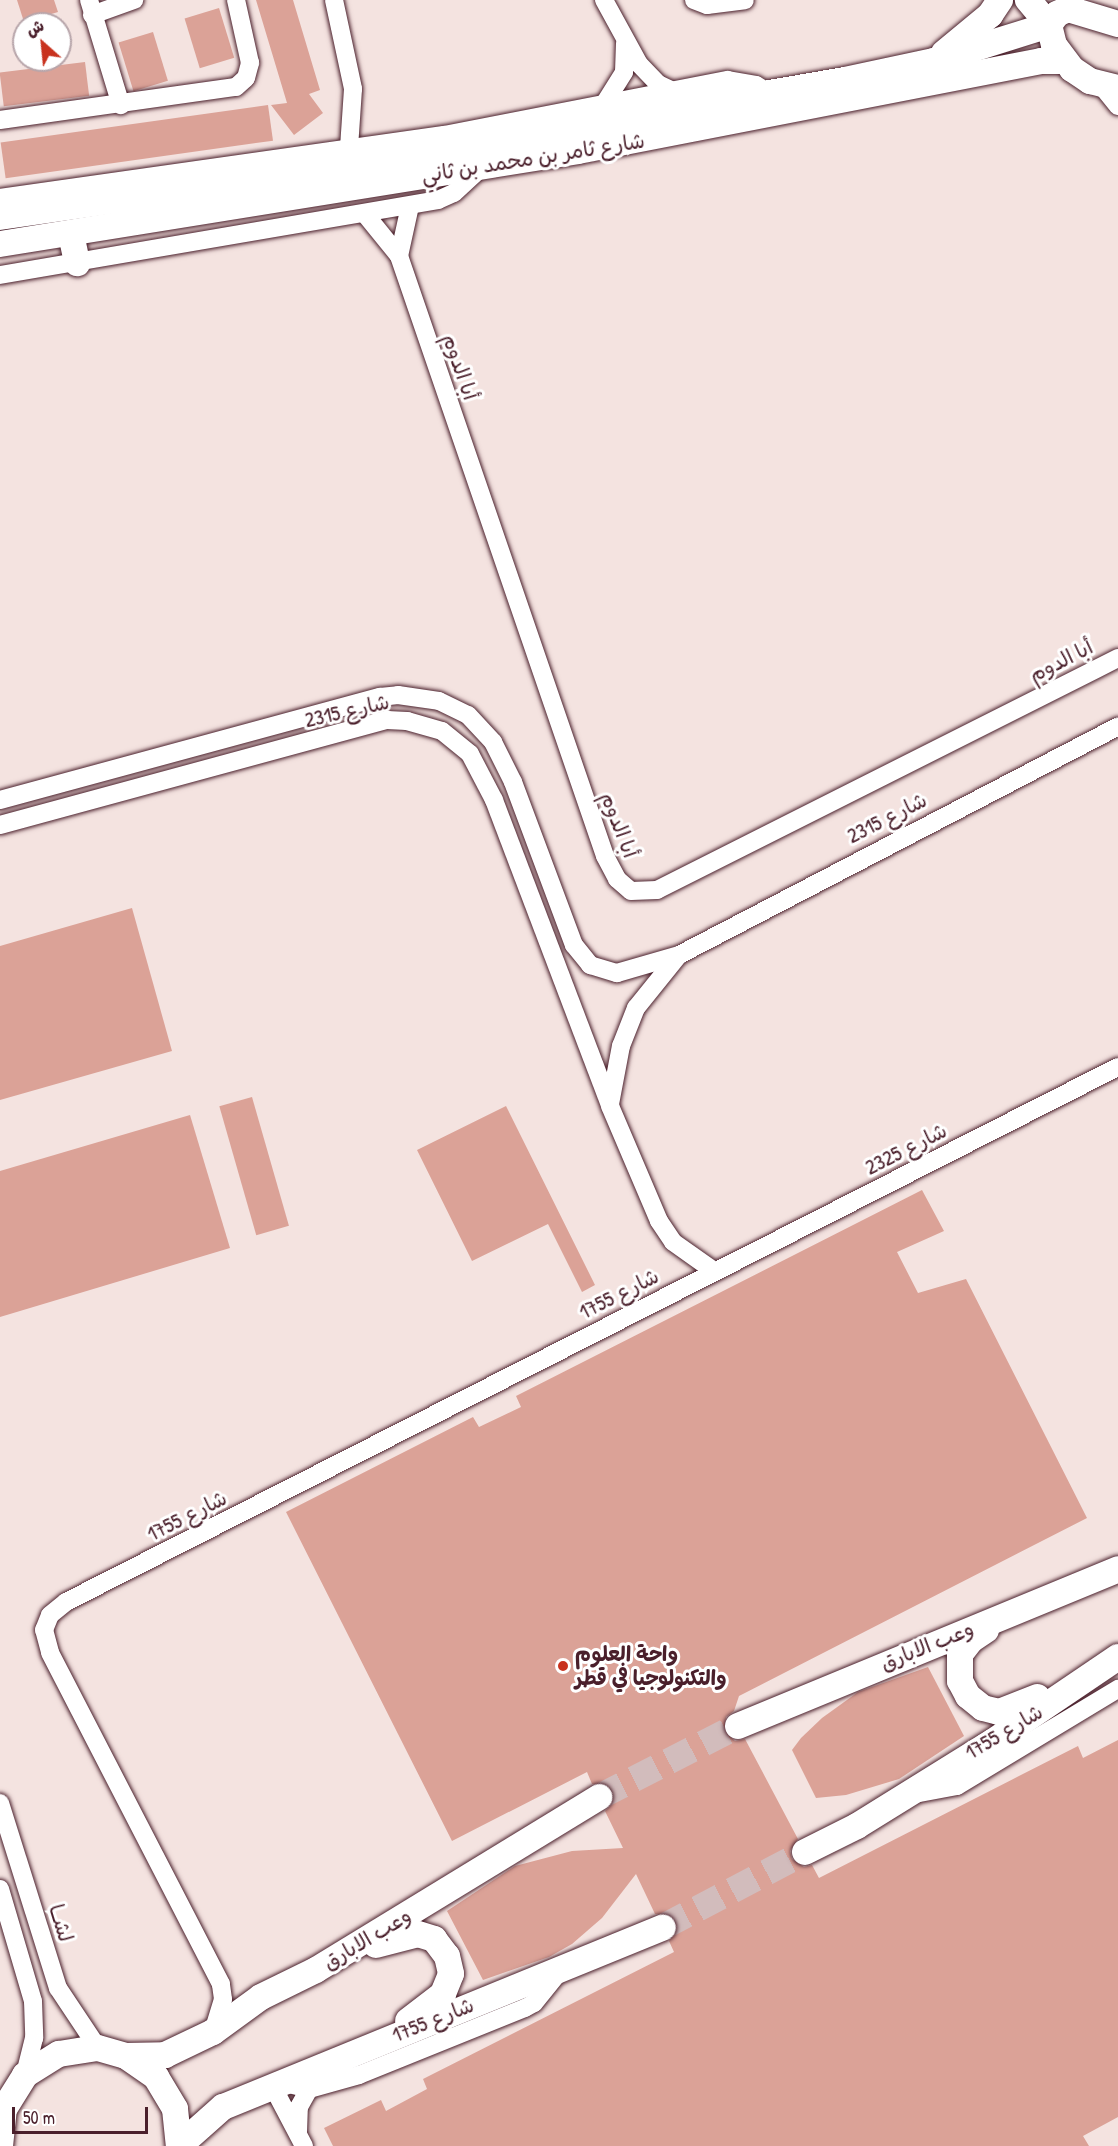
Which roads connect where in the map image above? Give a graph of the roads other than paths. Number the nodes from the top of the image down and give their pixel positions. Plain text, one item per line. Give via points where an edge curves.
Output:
1 (134, 0) edge
2 (236, 0) edge
3 (334, 0) edge
4 (604, 0) edge
5 (694, 0) edge
6 (745, 0) edge
7 (1000, 0) edge
8 (1028, 0) edge
9 (1087, 0) edge
10 (91, 7) edge
11 (1112, 22) edge
12 (1049, 25) junction
13 (624, 41) junction
14 (934, 61) junction
15 (1064, 61) junction
16 (1109, 86) edge
17 (671, 90) junction
18 (769, 93) junction
19 (606, 101) junction
20 (121, 105) junction
21 (1118, 106) edge
22 (0, 120) edge
23 (349, 148) junction
24 (482, 167) junction
25 (0, 198) edge
26 (410, 206) junction
27 (365, 214) junction
28 (0, 217) edge
29 (71, 234) junction
30 (0, 244) edge
31 (399, 256) junction
32 (77, 263) junction
33 (0, 275) edge
34 (1118, 658) edge
35 (1118, 726) edge
36 (0, 800) edge
37 (0, 825) edge
38 (679, 955) junction
39 (1118, 1067) edge
40 (610, 1106) junction
41 (714, 1271) junction
42 (1118, 1569) edge
43 (1017, 1610) junction
44 (1118, 1657) edge
45 (1118, 1689) edge
46 (738, 1726) tunnel mouth
47 (908, 1795) junction
48 (599, 1797) tunnel mouth
49 (0, 1803) edge
50 (805, 1852) tunnel mouth
51 (0, 1889) edge
52 (663, 1927) tunnel mouth
53 (316, 1970) junction
54 (560, 1971) junction
55 (221, 1984) junction
56 (261, 1997) junction
57 (213, 2032) junction
58 (98, 2048) junction
59 (359, 2050) junction
60 (126, 2056) junction
61 (25, 2075) junction
62 (276, 2083) junction
63 (309, 2090) junction
64 (301, 2140) edge
65 (0, 2146) edge
66 (179, 2146) edge

1 - 10 street
2 - 20 street via 250,63 242,83 229,89
3 - 23 street via 352,88
4 - 13 street
5 - 6 street via 707,5
7 - 14 street via 990,15
8 - 12 street
9 - 11 street
10 - 20 street
11 - 12 street, شارع ثامر بن محمد بن ثاني via 1068,9 1057,14
12 - 14 street, شارع ثامر بن محمد بن ثاني
12 - 15 street via 1054,45
13 - 17 street via 648,74
13 - 19 street via 624,72
14 - 18 street, شارع ثامر بن محمد بن ثاني
15 - 16 street via 1081,76
15 - 24 street, شارع ثامر بن محمد بن ثاني via 1041,61 714,127
16 - 21 street
17 - 18 street via 728,80 744,81
17 - 19 street
18 - 28 street, شارع ثامر بن محمد بن ثاني via 348,166
19 - 23 street via 444,135
20 - 22 street
23 - 25 street
24 - 26 street via 449,196
24 - 29 street, شارع ثامر بن محمد بن ثاني
26 - 27 street
26 - 31 street
27 - 31 street, أبا الدوم
27 - 32 street
29 - 30 street, شارع ثامر بن محمد بن ثاني
29 - 32 street
31 - 34 street, أبا الدوم via 605,856 617,879 631,891 657,890
32 - 33 street
35 - 38 street, شارع 2315
36 - 38 street, شارع 2315 via 380,697 398,695 439,701 468,715 493,741 513,782 572,938 590,965 617,973
37 - 40 street, شارع 2315 via 387,720 442,731 470,754 495,800
38 - 40 street, شارع 2315 via 636,1008 621,1046
39 - 41 street, شارع 2325
40 - 41 street, شارع 2315 via 668,1236
41 - 55 street, شارع 1755 via 66,1602 50,1615 44,1630 50,1652
42 - 43 street, وعب الابارق
43 - 44 street via 971,1640 960,1654 963,1689 983,1708 1010,1711
43 - 46 street, وعب الابارق
44 - 47 street
45 - 47 street, شارع 1755 via 957,1786
47 - 50 street
48 - 53 street, وعب الابارق
49 - 58 street, لشــا via 58,1988
51 - 61 street via 33,2001 34,2038
52 - 54 street
53 - 56 street, وعب الابارق
53 - 59 street via 409,1934 434,1939 447,1956 451,1974 443,1994 424,2011
54 - 59 street
54 - 63 street, شارع 1755 via 525,2008 359,2075
55 - 56 street via 240,1998
55 - 57 street, شارع 1755 via 222,2007
56 - 57 street, وعب الابارق
57 - 60 street, وعب الابارق via 165,2055
58 - 60 street
58 - 61 street via 59,2054
59 - 62 street
60 - 66 street via 149,2071 167,2092 179,2127
61 - 65 street via 4,2109
62 - 63 street
62 - 64 street
62 - 66 street via 223,2107
63 - 64 street via 299,2107

